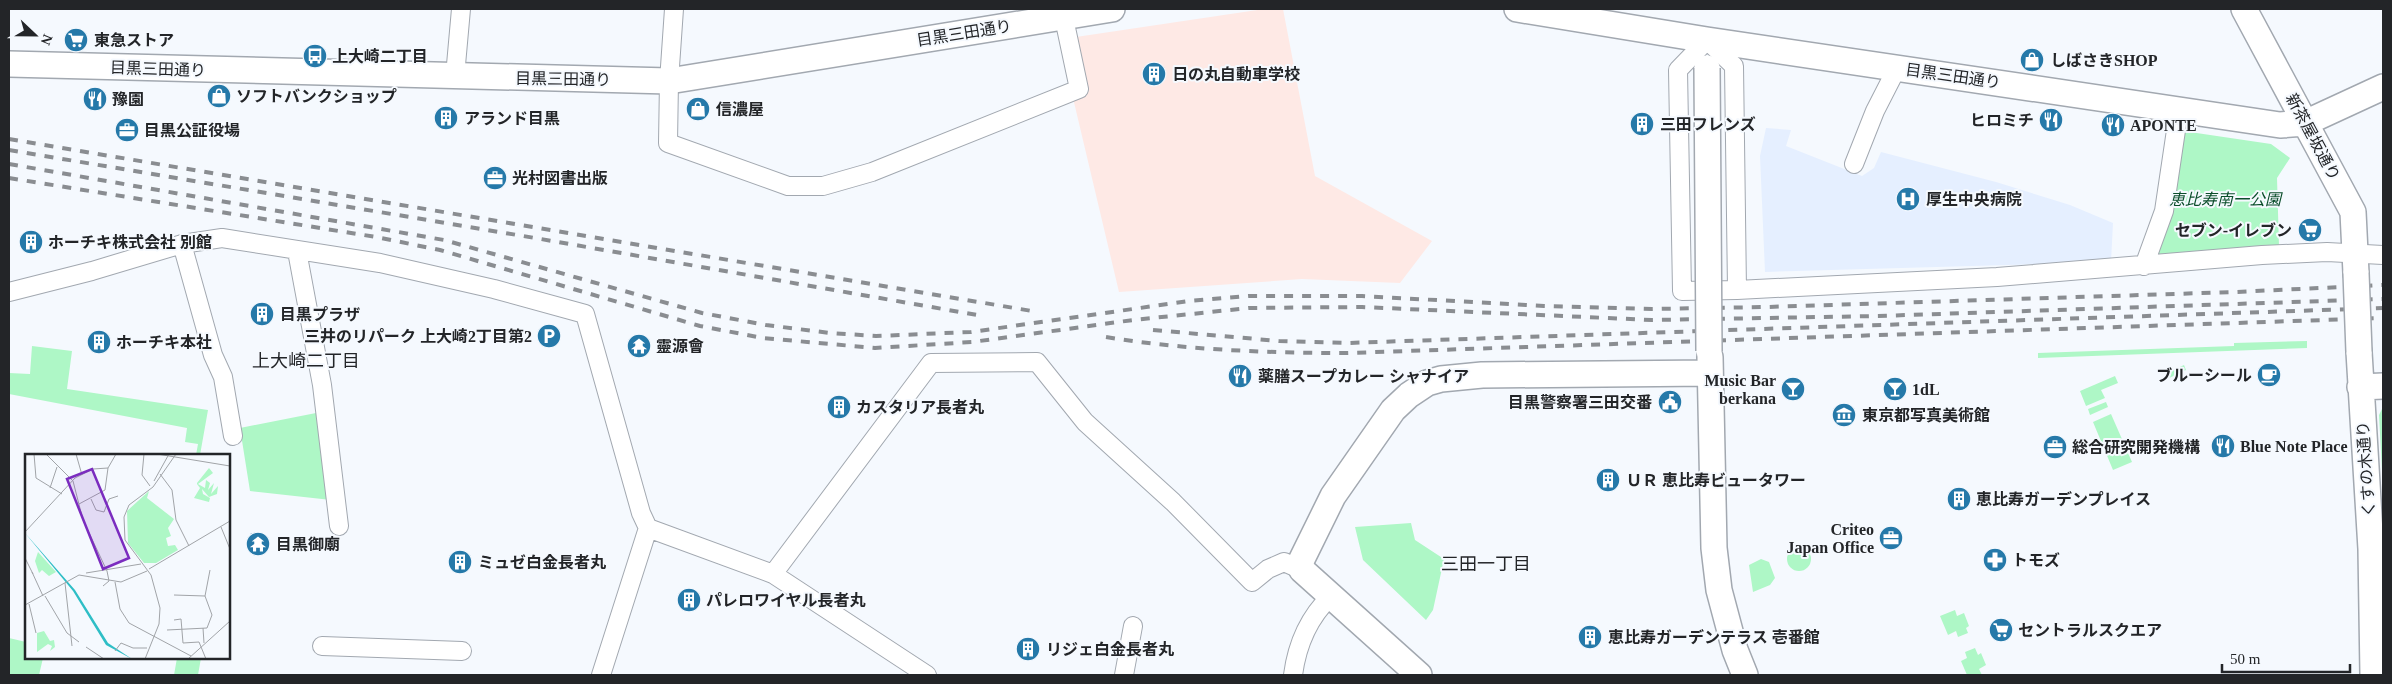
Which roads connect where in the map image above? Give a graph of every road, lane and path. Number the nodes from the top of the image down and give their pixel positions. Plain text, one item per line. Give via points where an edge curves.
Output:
1 (461, 9) edge
2 (674, 9) edge
3 (1112, 9) edge
4 (1517, 9) edge
5 (2244, 9) edge
6 (1063, 13) edge
7 (1707, 40) junction
8 (9, 64) edge
9 (1897, 68) junction
10 (455, 76) junction
11 (669, 81) junction
12 (2383, 87) edge
13 (2179, 110) junction
14 (2305, 123) junction
15 (1854, 164) dead end
16 (182, 244) junction
17 (297, 251) junction
18 (2383, 254) edge
19 (2356, 263) junction
20 (2144, 266) junction
21 (1737, 290) junction
22 (9, 292) edge
23 (2359, 352) joint
24 (1710, 362) junction
25 (2372, 386) edge
26 (233, 436) dead end
27 (339, 526) dead end
28 (648, 528) junction
29 (1302, 570) junction
30 (773, 574) junction
31 (1330, 596) junction
32 (1133, 626) dead end
33 (2379, 637) edge
34 (322, 646) dead end
35 (462, 651) dead end
36 (601, 675) edge
37 (927, 675) edge
38 (1124, 675) edge
39 (1293, 675) edge
40 (1419, 675) edge
41 (1745, 675) edge
42 (2373, 675) edge

1 - 10 street
2 - 11 street
3 - 6 street, 目黒三田通り
4 - 7 street, 目黒三田通り
5 - 14 street, 新茶屋坂通り
6 - 11 street, 目黒三田通り
6 - 11 street via 1079,89 872,172 823,186 788,186 668,143
7 - 9 street, 目黒三田通り
7 - 21 street via 1734,66
7 - 21 street via 1678,70 1682,291
7 - 24 street, bridge
8 - 10 street, 目黒三田通り
9 - 13 street, 目黒三田通り
9 - 15 street via 1875,111
10 - 11 street, 目黒三田通り
12 - 14 street, 目黒三田通り
13 - 14 street, 目黒三田通り via 2280,125
13 - 20 street via 2164,211
14 - 19 street, 新茶屋坂通り via 2353,212
16 - 17 street via 222,238
16 - 22 street via 92,272
16 - 26 street via 213,355 223,377
17 - 27 street via 322,385
17 - 28 street via 380,263 585,314
18 - 19 street
19 - 20 street via 2262,255
19 - 23 street, 新茶屋坂通り, bridge
20 - 21 street
23 - 25 street, くすの木通り
24 - 29 street via 1482,375 1427,383 1392,410 1345,477 1304,554
24 - 41 street via 1714,548 1718,590
25 - 33 street, くすの木通り via 2371,550
28 - 30 street
28 - 36 street
29 - 30 street via 1284,562 1252,582 1173,502 1085,422 1037,362 931,363
29 - 31 street
30 - 37 street
31 - 39 street via 1296,649
31 - 40 street
32 - 38 street
33 - 42 street, くすの木通り
34 - 35 street

